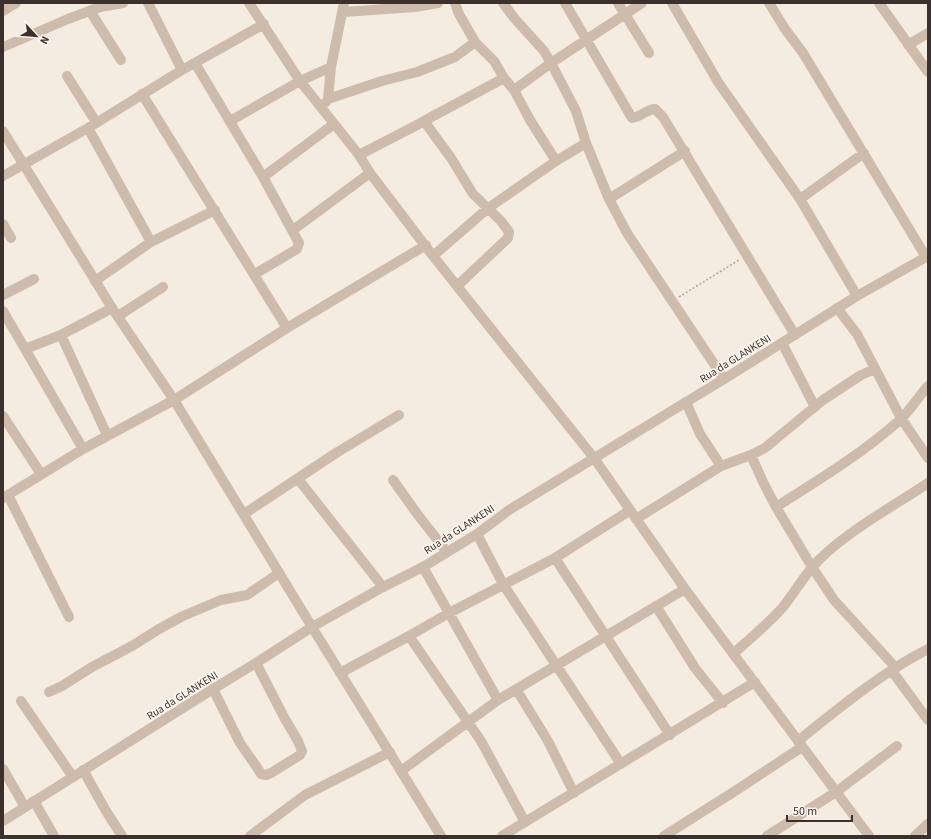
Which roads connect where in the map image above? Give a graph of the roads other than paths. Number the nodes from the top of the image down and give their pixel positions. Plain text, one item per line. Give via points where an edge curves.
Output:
1 (16, 3) edge
2 (123, 3) edge
3 (148, 3) edge
4 (249, 3) edge
5 (438, 3) edge
6 (455, 3) edge
7 (503, 3) edge
8 (565, 3) edge
9 (618, 3) edge
10 (642, 3) edge
11 (672, 3) edge
12 (769, 3) edge
13 (879, 3) edge
14 (96, 7) edge
15 (344, 7) edge
16 (3, 11) edge
17 (626, 14) junction
18 (264, 24) junction
19 (928, 33) edge
20 (586, 40) junction
21 (476, 42) junction
22 (908, 45) junction
23 (3, 47) edge
24 (649, 53) dead end
25 (121, 60) dead end
26 (551, 62) junction
27 (194, 64) junction
28 (331, 67) junction
29 (182, 70) junction
30 (928, 72) edge
31 (67, 76) dead end
32 (504, 78) junction
33 (300, 81) junction
34 (514, 90) junction
35 (142, 94) junction
36 (325, 103) junction
37 (230, 121) junction
38 (424, 121) junction
39 (334, 124) junction
40 (92, 125) junction
41 (3, 130) edge
42 (586, 143) junction
43 (684, 151) junction
44 (864, 153) junction
45 (359, 155) junction
46 (556, 161) junction
47 (24, 164) junction
48 (370, 173) junction
49 (3, 176) edge
50 (263, 177) junction
51 (609, 199) junction
52 (800, 199) junction
53 (487, 208) junction
54 (215, 210) junction
55 (3, 224) edge
56 (293, 230) junction
57 (11, 238) dead end
58 (151, 242) junction
59 (426, 245) junction
60 (433, 256) junction
61 (927, 256) edge
62 (255, 274) junction
63 (34, 279) dead end
64 (95, 281) junction
65 (457, 286) junction
66 (163, 287) dead end
67 (3, 295) edge
68 (857, 296) junction
69 (838, 308) junction
70 (3, 311) edge
71 (115, 312) junction
72 (287, 328) junction
73 (61, 335) junction
74 (795, 335) junction
75 (782, 343) junction
76 (25, 349) junction
77 (875, 368) junction
78 (724, 379) junction
79 (928, 386) edge
80 (174, 400) junction
81 (686, 402) junction
82 (815, 407) junction
83 (399, 415) dead end
84 (3, 416) edge
85 (901, 418) junction
86 (107, 435) junction
87 (83, 449) junction
88 (751, 455) junction
89 (594, 458) junction
90 (928, 458) edge
91 (720, 466) junction
92 (41, 474) junction
93 (298, 479) junction
94 (393, 480) dead end
95 (928, 483) edge
96 (6, 496) edge
97 (776, 507) junction
98 (629, 511) junction
99 (244, 514) junction
100 (636, 519) junction
101 (477, 534) junction
102 (447, 552) junction
103 (555, 558) junction
104 (423, 567) junction
105 (812, 568) junction
106 (279, 573) junction
107 (503, 584) junction
108 (383, 587) junction
109 (685, 589) junction
110 (656, 606) junction
111 (449, 613) junction
112 (69, 617) dead end
113 (312, 627) junction
114 (409, 636) junction
115 (606, 636) junction
116 (928, 649) edge
117 (734, 653) junction
118 (256, 664) junction
119 (557, 666) junction
120 (894, 669) junction
121 (340, 673) junction
122 (755, 682) junction
123 (213, 689) junction
124 (516, 689) junction
125 (49, 692) dead end
126 (498, 700) junction
127 (21, 701) dead end
128 (723, 703) junction
129 (928, 720) edge
130 (468, 723) junction
131 (670, 735) junction
132 (800, 744) junction
133 (897, 746) dead end
134 (390, 752) junction
135 (621, 764) junction
136 (3, 769) edge
137 (84, 770) junction
138 (401, 771) junction
139 (73, 777) junction
140 (574, 792) junction
141 (836, 792) junction
142 (34, 801) junction
143 (25, 807) junction
144 (3, 821) edge
145 (525, 822) junction
146 (928, 824) edge
147 (54, 836) edge
148 (122, 836) edge
149 (250, 836) edge
150 (441, 836) edge
151 (502, 836) edge
152 (664, 836) edge
153 (767, 836) edge
154 (870, 836) edge
155 (915, 836) edge

1 - 16 street
2 - 14 street
3 - 29 street
4 - 18 street
5 - 15 street via 415,7
6 - 21 street
7 - 26 street
8 - 20 street
9 - 17 street
10 - 17 street
11 - 52 street via 718,82
12 - 44 street
13 - 22 street
14 - 23 street
14 - 25 street
15 - 28 street
17 - 20 street
17 - 24 street
18 - 27 street
18 - 33 street
19 - 22 street
20 - 26 street
20 - 43 street via 632,118 655,109 663,117
21 - 32 street via 494,61
21 - 36 street via 455,57
22 - 30 street
26 - 34 street
26 - 42 street via 576,111
27 - 29 street
27 - 37 street
28 - 33 street
28 - 36 street
29 - 35 street
31 - 40 street
32 - 34 street
32 - 38 street
33 - 36 street
33 - 37 street
34 - 46 street
35 - 40 street
35 - 54 street
36 - 39 street
37 - 50 street
38 - 45 street
38 - 53 street via 473,194
39 - 45 street
39 - 50 street
40 - 47 street
40 - 58 street
41 - 47 street
42 - 46 street
42 - 51 street
43 - 51 street
43 - 74 street
44 - 52 street
44 - 61 street
45 - 48 street
46 - 53 street
47 - 49 street
47 - 64 street
48 - 56 street
48 - 59 street
50 - 56 street
51 - 78 street via 627,233
52 - 68 street
53 - 60 street
53 - 65 street via 501,221 509,232 509,237
54 - 58 street
54 - 62 street
55 - 57 street
56 - 62 street via 299,243 297,250
58 - 64 street
59 - 60 street
59 - 72 street
60 - 65 street
61 - 68 street, Rua da GLANKENI
62 - 72 street
63 - 67 street
64 - 71 street
65 - 89 street
66 - 71 street
68 - 69 street, Rua da GLANKENI
69 - 74 street, Rua da GLANKENI
69 - 77 street
70 - 76 street
71 - 73 street
71 - 80 street
72 - 80 street
73 - 76 street
73 - 86 street
74 - 75 street, Rua da GLANKENI
75 - 78 street, Rua da GLANKENI
75 - 82 street
76 - 87 street
77 - 82 street
77 - 85 street
78 - 81 street, Rua da GLANKENI
79 - 85 street
80 - 86 street
80 - 99 street
81 - 89 street, Rua da GLANKENI
81 - 91 street via 700,434
82 - 88 street via 765,448
83 - 93 street
84 - 92 street
85 - 90 street
85 - 97 street via 850,460
86 - 87 street
87 - 92 street
88 - 91 street
88 - 97 street
89 - 98 street
89 - 101 street, Rua da GLANKENI via 509,510
91 - 100 street
92 - 96 street
93 - 99 street
93 - 108 street
94 - 102 street
95 - 105 street via 859,528
96 - 112 street
97 - 105 street
98 - 100 street
98 - 103 street
99 - 106 street
100 - 109 street
101 - 102 street, Rua da GLANKENI
101 - 107 street
102 - 104 street, Rua da GLANKENI
103 - 107 street
103 - 115 street
104 - 108 street, Rua da GLANKENI
104 - 111 street
105 - 117 street via 783,607
105 - 120 street via 834,600
106 - 113 street
106 - 125 street via 247,595 221,600 183,616
107 - 111 street
107 - 119 street
108 - 113 street, Rua da GLANKENI
109 - 110 street
109 - 117 street
110 - 115 street
110 - 128 street via 695,668
111 - 114 street
111 - 126 street
113 - 118 street, Rua da GLANKENI
113 - 121 street
114 - 121 street
114 - 130 street
115 - 119 street
115 - 131 street
116 - 120 street
117 - 122 street
118 - 123 street, Rua da GLANKENI
118 - 123 street via 302,751 300,755 271,773 261,774 240,743
119 - 124 street
119 - 135 street
120 - 129 street
120 - 132 street via 853,697
121 - 134 street
122 - 128 street
122 - 132 street
123 - 137 street, Rua da GLANKENI
124 - 126 street
124 - 140 street via 548,741
126 - 130 street
127 - 139 street
128 - 131 street
130 - 138 street
130 - 145 street via 481,741
131 - 135 street
132 - 141 street
132 - 152 street via 732,793
133 - 141 street
134 - 138 street
134 - 149 street via 306,795
135 - 140 street
136 - 143 street
137 - 139 street, Rua da GLANKENI
137 - 148 street
138 - 150 street
139 - 142 street, Rua da GLANKENI
140 - 145 street
141 - 153 street
141 - 154 street
142 - 143 street, Rua da GLANKENI
142 - 147 street
143 - 144 street, Rua da GLANKENI
145 - 151 street
146 - 155 street

